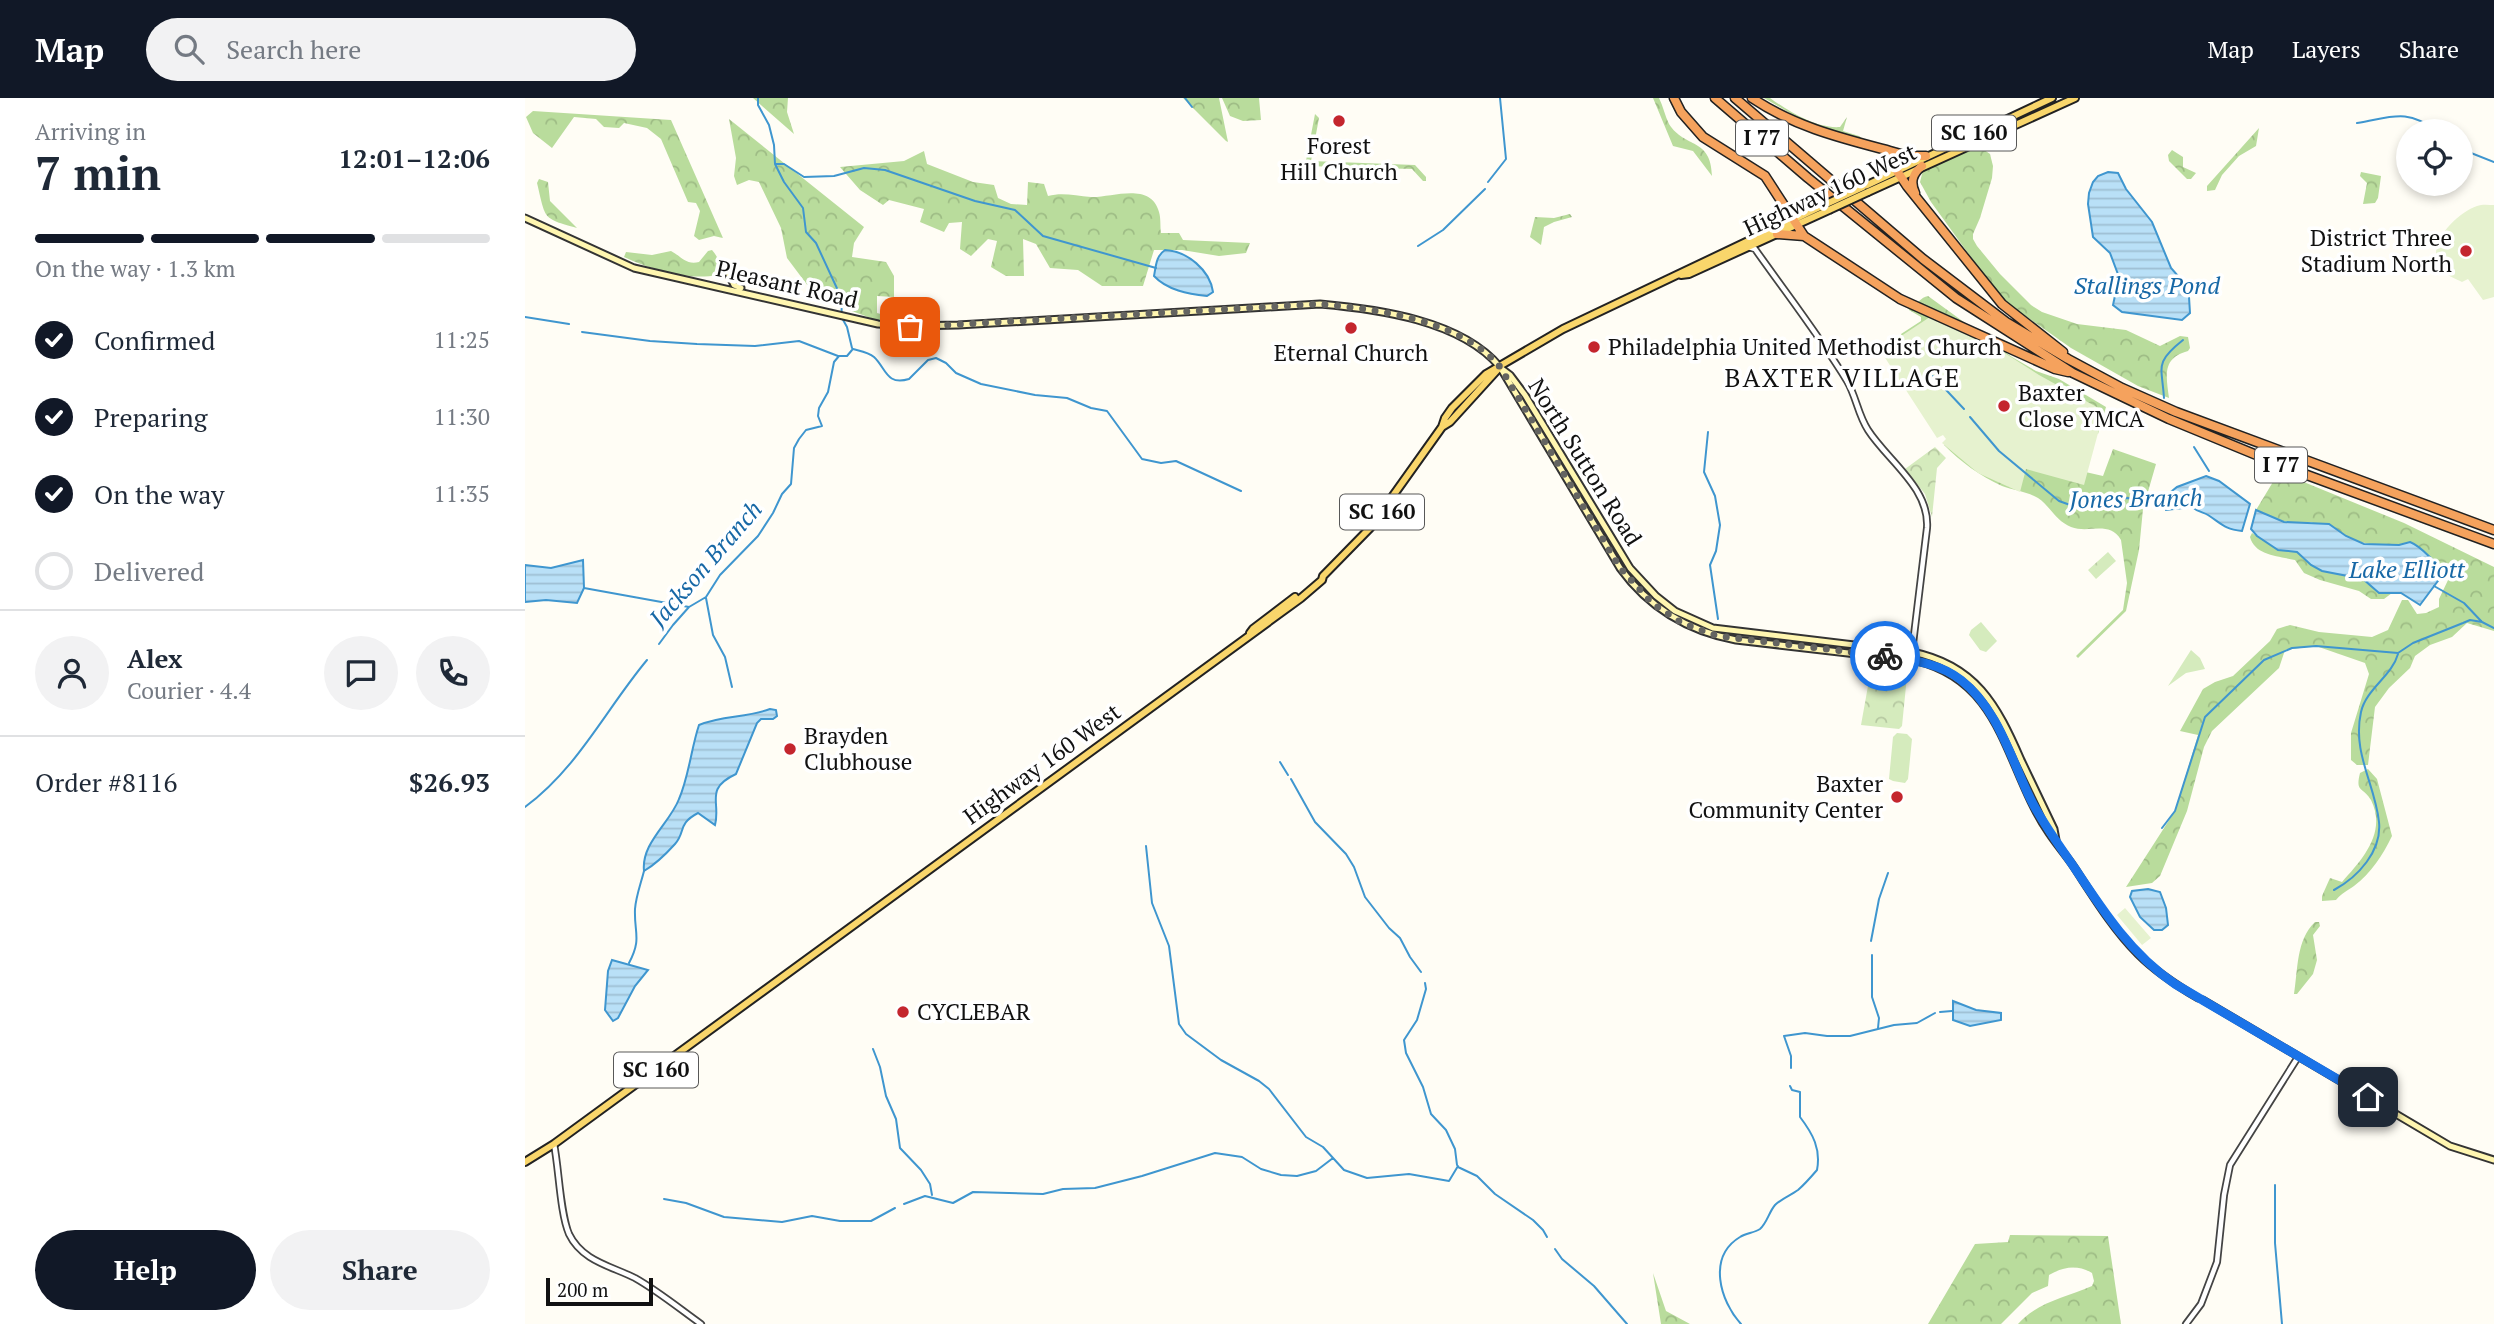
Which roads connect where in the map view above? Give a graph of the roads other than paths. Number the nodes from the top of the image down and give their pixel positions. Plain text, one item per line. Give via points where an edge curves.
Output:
1 (1674, 98) edge
2 (1715, 98) edge
3 (1735, 98) edge
4 (1752, 98) edge
5 (2052, 98) edge
6 (2075, 98) edge
7 (1890, 151) junction
8 (1926, 156) junction
9 (1922, 166) junction
10 (1899, 174) junction
11 (1918, 199) junction
12 (1782, 202) junction
13 (525, 218) edge
14 (1795, 222) junction
15 (1777, 231) junction
16 (1804, 236) junction
17 (1756, 246) junction
18 (729, 275) dead end
19 (1675, 275) junction
20 (746, 292) junction
21 (1500, 367) junction
22 (2086, 369) junction
23 (2073, 373) junction
24 (2494, 530) edge
25 (2494, 544) edge
26 (1912, 652) junction
27 (1911, 660) junction
28 (2057, 842) junction
29 (2298, 1057) junction
30 (555, 1144) junction
31 (2494, 1160) edge
32 (525, 1162) edge
33 (701, 1324) edge
34 (2186, 1324) edge

1 - 12 highway via 1692,127 1765,176
2 - 23 highway, I 77 via 1956,298
3 - 22 highway, I 77 via 1923,259 2006,323
4 - 7 highway via 1810,129
5 - 8 main road, Highway 160 West / SC 160
6 - 9 main road, Highway 160 West / SC 160
7 - 8 highway
7 - 10 highway
8 - 10 main road, Highway 160 West / SC 160
9 - 10 main road, Highway 160 West
9 - 11 highway via 1912,180
10 - 11 highway
10 - 14 main road, Highway 160 West, bridge
11 - 22 highway via 2002,304
12 - 14 highway
12 - 15 highway
13 - 20 main road, Pleasant Road via 634,268
14 - 15 main road, Highway 160 West
14 - 16 highway
15 - 16 highway
15 - 17 main road, Highway 160 West
15 - 19 main road, Highway 160 West
16 - 23 highway via 1921,310
17 - 19 main road, Highway 160 West via 1689,274
17 - 26 street via 1848,383 1865,426 1925,507 1927,528
18 - 20 main road via 734,285
19 - 21 main road, Highway 160 West / SC 160 via 1563,329
20 - 21 main road, Pleasant Road via 878,324 910,327 1319,304 1363,308 1459,335
21 - 26 main road, North Sutton Road via 1525,395 1630,568 1675,611 1721,630
21 - 27 main road, North Sutton Road via 1620,568 1653,604 1682,623 1717,636
21 - 30 main road, Highway 160 West / SC 160 via 1442,427 1370,528 1294,604
22 - 24 highway, I 77 via 2176,412
23 - 25 highway, I 77 via 2157,414 2288,468
26 - 27 street
26 - 28 main road, North Sutton Road via 1956,668 1992,701
27 - 28 main road, North Sutton Road via 1952,674 1983,703
28 - 29 main road, North Sutton Road via 2136,952 2164,977
29 - 31 main road, North Sutton Road via 2450,1146
29 - 34 street via 2230,1165 2217,1262 2201,1304
30 - 32 main road, Highway 160 West / SC 160
30 - 33 street via 564,1220 575,1243 586,1255 635,1279

